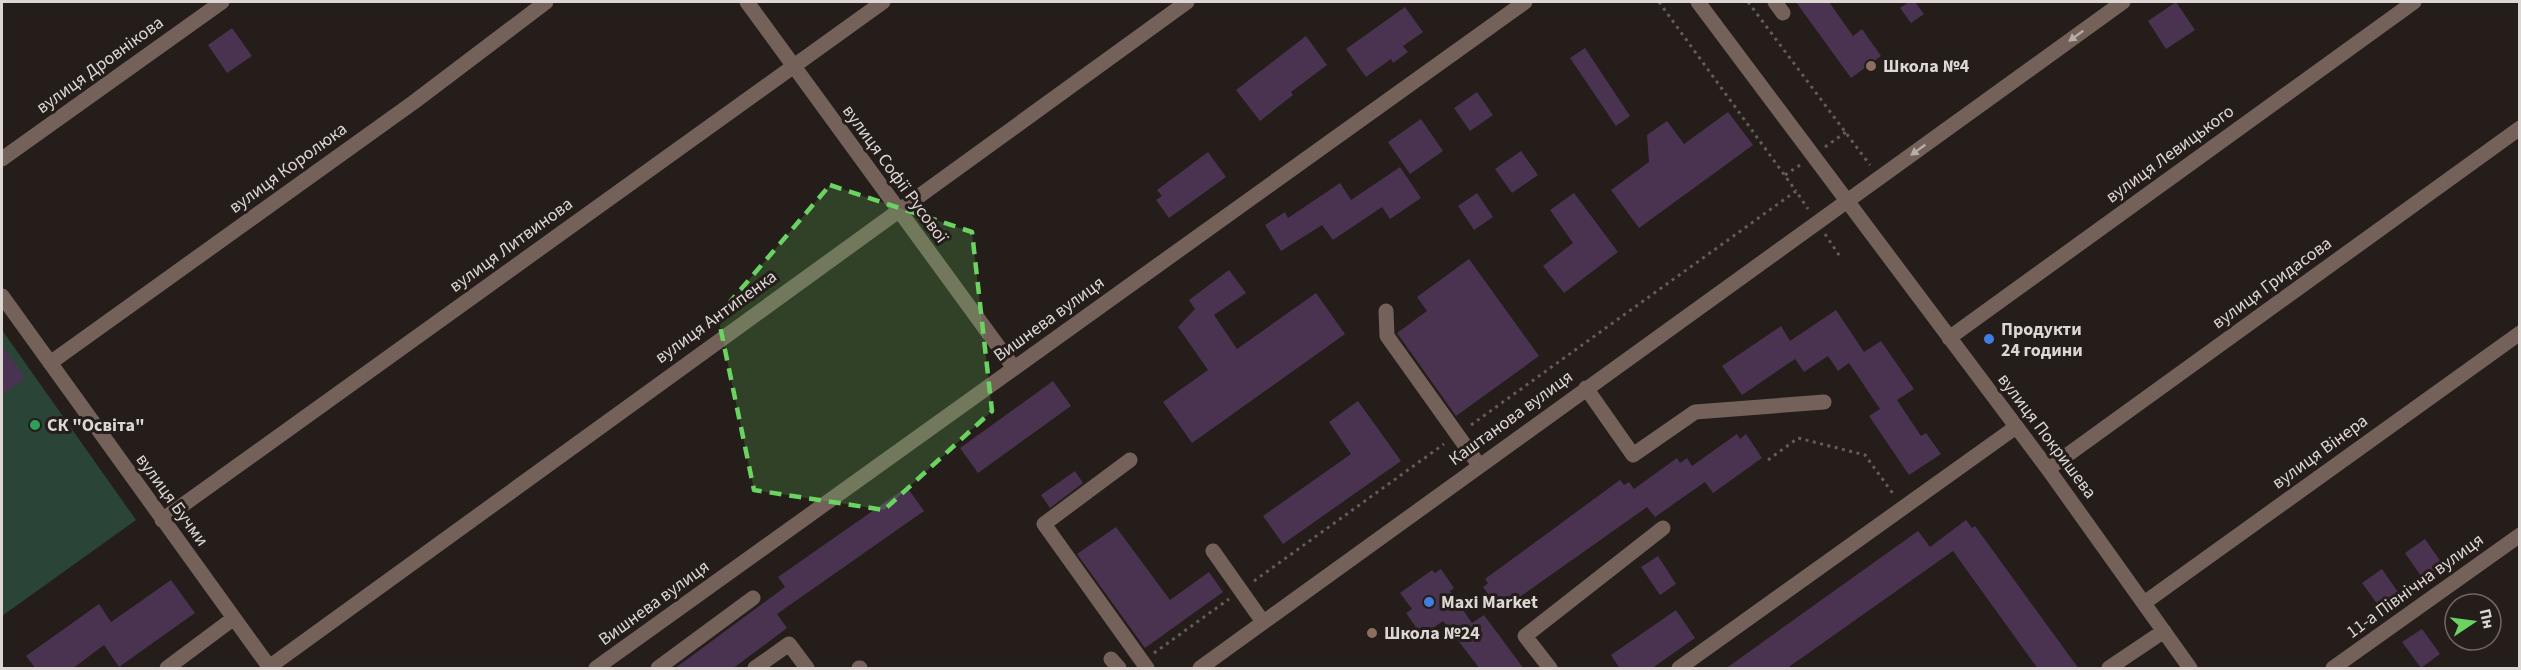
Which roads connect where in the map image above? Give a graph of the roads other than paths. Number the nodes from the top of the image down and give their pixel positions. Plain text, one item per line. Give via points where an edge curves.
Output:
1 (222, 2) edge
2 (546, 2) edge
3 (747, 2) edge
4 (883, 2) edge
5 (1188, 2) edge
6 (1525, 2) edge
7 (1698, 2) edge
8 (2123, 2) edge
9 (2414, 2) edge
10 (793, 67) junction
11 (2520, 128) edge
12 (2, 159) edge
13 (1846, 202) junction
14 (897, 210) junction
15 (2, 296) edge
16 (1386, 311) dead end
17 (2520, 333) edge
18 (1949, 338) junction
19 (50, 363) junction
20 (1014, 368) junction
21 (1586, 388) junction
22 (1824, 402) dead end
23 (2016, 427) junction
24 (1130, 460) dead end
25 (1479, 465) junction
26 (2048, 469) junction
27 (162, 520) junction
28 (1664, 528) dead end
29 (2520, 535) edge
30 (1214, 551) dead end
31 (753, 598) dead end
32 (2144, 603) junction
33 (234, 618) junction
34 (1263, 622) junction
35 (2164, 631) junction
36 (1144, 665) edge
37 (270, 668) edge
38 (167, 669) edge
39 (597, 669) edge
40 (658, 669) edge
41 (755, 669) edge
42 (807, 669) edge
43 (1200, 669) edge
44 (1550, 669) edge
45 (1679, 669) edge
46 (2109, 669) edge
47 (2190, 669) edge
48 (2333, 669) edge

1 - 12 street, вулиця Дровнікова
2 - 19 street, вулиця Королюка via 414,102
3 - 10 street, вулиця Софії Русової
4 - 10 street, вулиця Литвинова
5 - 14 street, вулиця Антипенка
6 - 20 street, Вишнева вулиця
7 - 13 street, вулиця Покришева
8 -> 13 street, Каштанова вулиця
9 - 18 street, вулиця Левицького
10 - 14 street, вулиця Софії Русової
10 - 27 street, вулиця Литвинова
11 - 26 street, вулиця Гридасова
13 - 18 street, вулиця Покришева
13 - 21 street, Каштанова вулиця
14 - 20 street, вулиця Софії Русової
14 - 37 street, вулиця Антипенка
15 - 19 street, вулиця Бучми
16 - 25 street via 1387,336
17 - 32 street, вулиця Вінера
18 - 23 street, вулиця Покришева
19 - 27 street, вулиця Бучми
20 - 39 street, Вишнева вулиця
21 - 22 street via 1633,455 1695,412
21 - 25 street, Каштанова вулиця
23 - 26 street, вулиця Покришева
23 - 45 street
24 - 36 street via 1044,524
25 - 34 street, Каштанова вулиця
26 - 32 street, вулиця Покришева
27 - 33 street, вулиця Бучми
28 - 44 street via 1525,636
29 - 48 street, 11-а Північна вулиця
30 - 34 street
31 - 40 street
32 - 35 street, вулиця Покришева
33 - 37 street, вулиця Бучми
33 - 38 street
34 - 43 street, Каштанова вулиця
35 - 46 street
35 - 47 street, вулиця Покришева
41 - 42 street via 789,644

